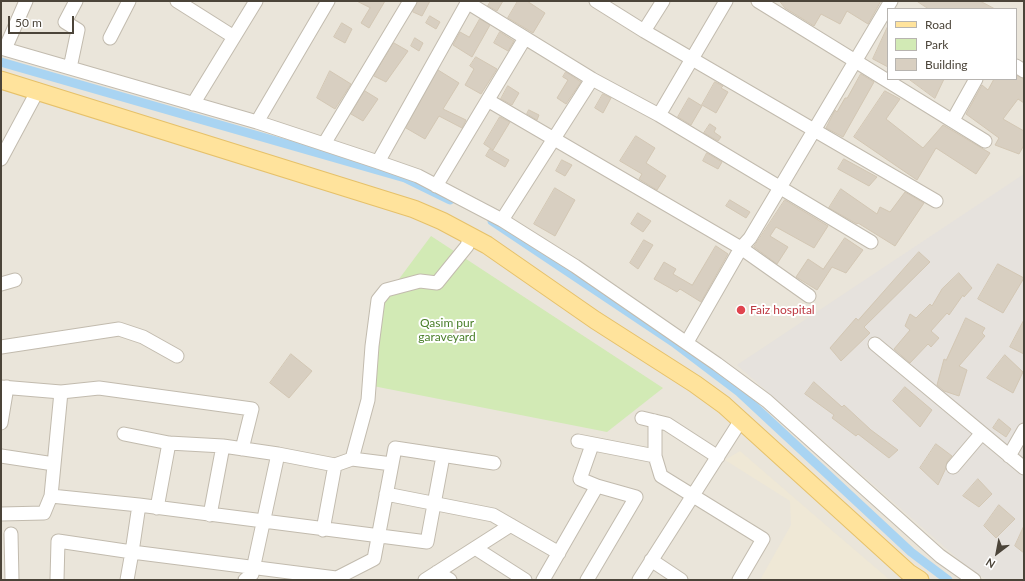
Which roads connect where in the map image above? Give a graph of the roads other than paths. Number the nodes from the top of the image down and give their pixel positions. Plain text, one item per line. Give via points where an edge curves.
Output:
1 (26, 1) edge
2 (76, 1) edge
3 (129, 1) edge
4 (178, 1) edge
5 (256, 1) edge
6 (328, 1) edge
7 (596, 1) edge
8 (663, 1) edge
9 (726, 1) edge
10 (758, 1) edge
11 (891, 1) edge
12 (408, 2) edge
13 (644, 31) junction
14 (234, 37) junction
15 (110, 38) dead end
16 (525, 38) junction
17 (3, 49) edge
18 (692, 60) junction
19 (855, 62) junction
20 (70, 68) junction
21 (592, 79) junction
22 (1, 80) edge
23 (975, 80) edge
24 (38, 90) junction
25 (489, 101) junction
26 (193, 104) junction
27 (659, 115) junction
28 (953, 120) junction
29 (257, 122) junction
30 (814, 130) junction
31 (554, 140) junction
32 (986, 140) dead end
33 (324, 144) junction
34 (1, 159) edge
35 (378, 162) junction
36 (436, 186) junction
37 (780, 188) junction
38 (936, 201) dead end
39 (502, 220) junction
40 (470, 236) junction
41 (871, 242) dead end
42 (741, 248) junction
43 (15, 280) dead end
44 (1, 284) edge
45 (809, 296) dead end
46 (687, 342) junction
47 (875, 344) dead end
48 (1, 347) edge
49 (177, 356) dead end
50 (4, 387) edge
51 (61, 392) junction
52 (642, 418) dead end
53 (741, 420) junction
54 (655, 421) junction
55 (1, 424) edge
56 (1024, 430) edge
57 (124, 434) dead end
58 (981, 434) junction
59 (578, 442) dead end
60 (169, 443) junction
61 (592, 445) junction
62 (223, 446) junction
63 (242, 449) junction
64 (278, 454) junction
65 (1, 456) edge
66 (443, 456) junction
67 (655, 456) junction
68 (1009, 456) junction
69 (718, 457) junction
70 (352, 459) junction
71 (494, 463) dead end
72 (54, 464) junction
73 (392, 464) junction
74 (335, 465) junction
75 (953, 466) dead end
76 (1024, 468) edge
77 (598, 486) junction
78 (386, 494) junction
79 (51, 496) junction
80 (692, 496) junction
81 (434, 504) junction
82 (139, 505) junction
83 (157, 508) junction
84 (1, 514) edge
85 (210, 515) junction
86 (264, 522) junction
87 (511, 525) junction
88 (323, 530) junction
89 (11, 534) dead end
90 (378, 536) junction
91 (475, 548) junction
92 (132, 552) junction
93 (559, 552) junction
94 (651, 560) junction
95 (253, 568) junction
96 (437, 572) junction
97 (334, 579) edge
98 (12, 580) edge
99 (57, 580) edge
100 (127, 580) edge
101 (245, 580) edge
102 (425, 580) edge
103 (450, 580) edge
104 (525, 580) edge
105 (542, 580) edge
106 (587, 580) edge
107 (639, 580) edge
108 (681, 580) edge
109 (739, 580) edge
110 (920, 580) edge
111 (974, 580) edge

1 - 17 street
2 - 20 street via 65,22 78,30
3 - 15 street
4 - 14 street
5 - 14 street
6 - 29 street
7 - 13 street
8 - 13 street
9 - 18 street
10 - 19 street
11 - 19 street
12 - 33 street
13 - 18 street
14 - 26 street
16 - 21 street
16 - 25 street
16 - 35 street via 470,4 466,5
17 - 20 street
18 - 27 street
18 - 30 street
19 - 28 street
19 - 30 street
20 - 26 street
21 - 27 street
21 - 31 street
22 - 24 main road
23 - 28 street
24 - 34 street
24 - 40 main road via 381,198 442,221
25 - 31 street
25 - 36 street
26 - 29 street
27 - 37 street
28 - 32 street
29 - 33 street
30 - 37 street
30 - 38 street
31 - 39 street
31 - 42 street
33 - 35 street
35 - 36 street via 418,176
36 - 39 street
37 - 41 street
37 - 42 street via 750,238
39 - 46 street
40 - 53 main road via 695,384
40 - 70 street via 467,246 437,283 420,281 386,290 378,300 368,400
42 - 45 street
42 - 46 street
43 - 44 street
46 - 111 street via 767,401 940,556
47 - 58 street
48 - 49 street via 119,329 143,337
50 - 51 street
50 - 55 street
51 - 63 street via 99,388 252,409
51 - 72 street
52 - 54 street
53 - 69 street
53 - 110 main road
54 - 67 street
54 - 69 street via 667,424
56 - 68 street
57 - 60 street
58 - 68 street
58 - 75 street
59 - 61 street
60 - 62 street
60 - 83 street
61 - 67 street
61 - 77 street via 580,479
62 - 63 street
62 - 85 street
63 - 64 street
64 - 74 street
64 - 86 street
65 - 72 street
66 - 71 street
66 - 73 street via 395,448
66 - 81 street
67 - 80 street via 661,476
68 - 76 street
69 - 80 street
70 - 73 street
70 - 74 street
72 - 79 street
73 - 78 street
74 - 88 street
77 - 93 street
77 - 106 street via 636,497
78 - 81 street
78 - 90 street
79 - 82 street
79 - 84 street via 44,513
80 - 94 street
80 - 109 street via 763,539
81 - 87 street via 493,515
81 - 90 street via 427,542
82 - 83 street
82 - 92 street
83 - 85 street
85 - 86 street
86 - 88 street
86 - 95 street
87 - 91 street
87 - 93 street
88 - 90 street
89 - 98 street
90 - 97 street via 374,559
91 - 96 street
91 - 104 street
92 - 95 street
92 - 99 street via 58,541
92 - 100 street
93 - 105 street
94 - 107 street
94 - 108 street
95 - 97 street
95 - 101 street via 252,574
96 - 102 street
96 - 103 street

